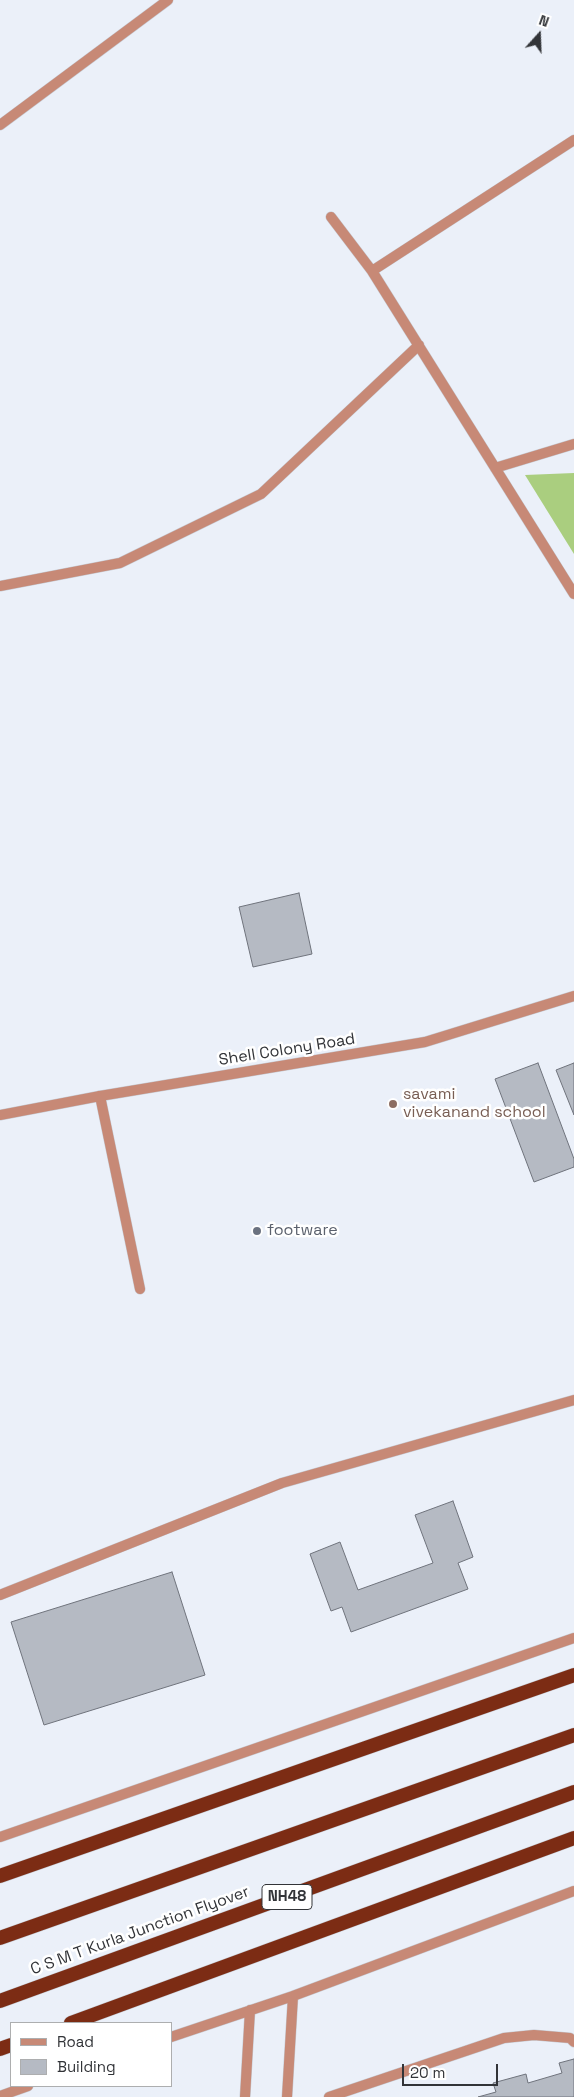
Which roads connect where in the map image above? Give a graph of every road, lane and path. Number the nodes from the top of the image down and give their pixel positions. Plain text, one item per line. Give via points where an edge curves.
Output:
1 (168, 0) edge
2 (0, 125) edge
3 (574, 140) edge
4 (331, 217) dead end
5 (372, 271) junction
6 (419, 345) junction
7 (574, 444) edge
8 (495, 468) junction
9 (0, 586) edge
10 (574, 594) edge
11 (574, 996) edge
12 (100, 1096) junction
13 (0, 1115) edge
14 (140, 1290) dead end
15 (574, 1400) edge
16 (0, 1595) edge
17 (574, 1638) edge
18 (574, 1675) edge
19 (574, 1735) edge
20 (574, 1792) edge
21 (0, 1837) edge
22 (574, 1838) edge
23 (0, 1876) edge
24 (574, 1891) edge
25 (0, 1938) edge
26 (293, 1996) junction
27 (0, 2001) edge
28 (250, 2010) junction
29 (73, 2022) edge
30 (172, 2037) edge
31 (574, 2042) edge
32 (25, 2087) edge
33 (0, 2096) edge
34 (245, 2097) edge
35 (287, 2097) edge
36 (330, 2097) edge

1 - 2 street
3 - 5 street
4 - 5 street
5 - 6 street
6 - 8 street
6 - 9 street via 261,494 120,563
7 - 8 street
8 - 10 street
11 - 12 street, Shell Colony Road via 425,1042
12 - 13 street, Shell Colony Road
12 - 14 street
15 - 16 street via 282,1483
17 - 21 street
18 - 23 highway
19 - 25 highway
20 - 27 highway, C S M T Kurla Junction Flyover / NH48
22 - 29 highway
24 - 26 street
26 - 28 street
26 - 35 street
28 - 30 street
28 - 34 street
31 - 36 street via 570,2038 534,2034 504,2038
32 - 33 street

